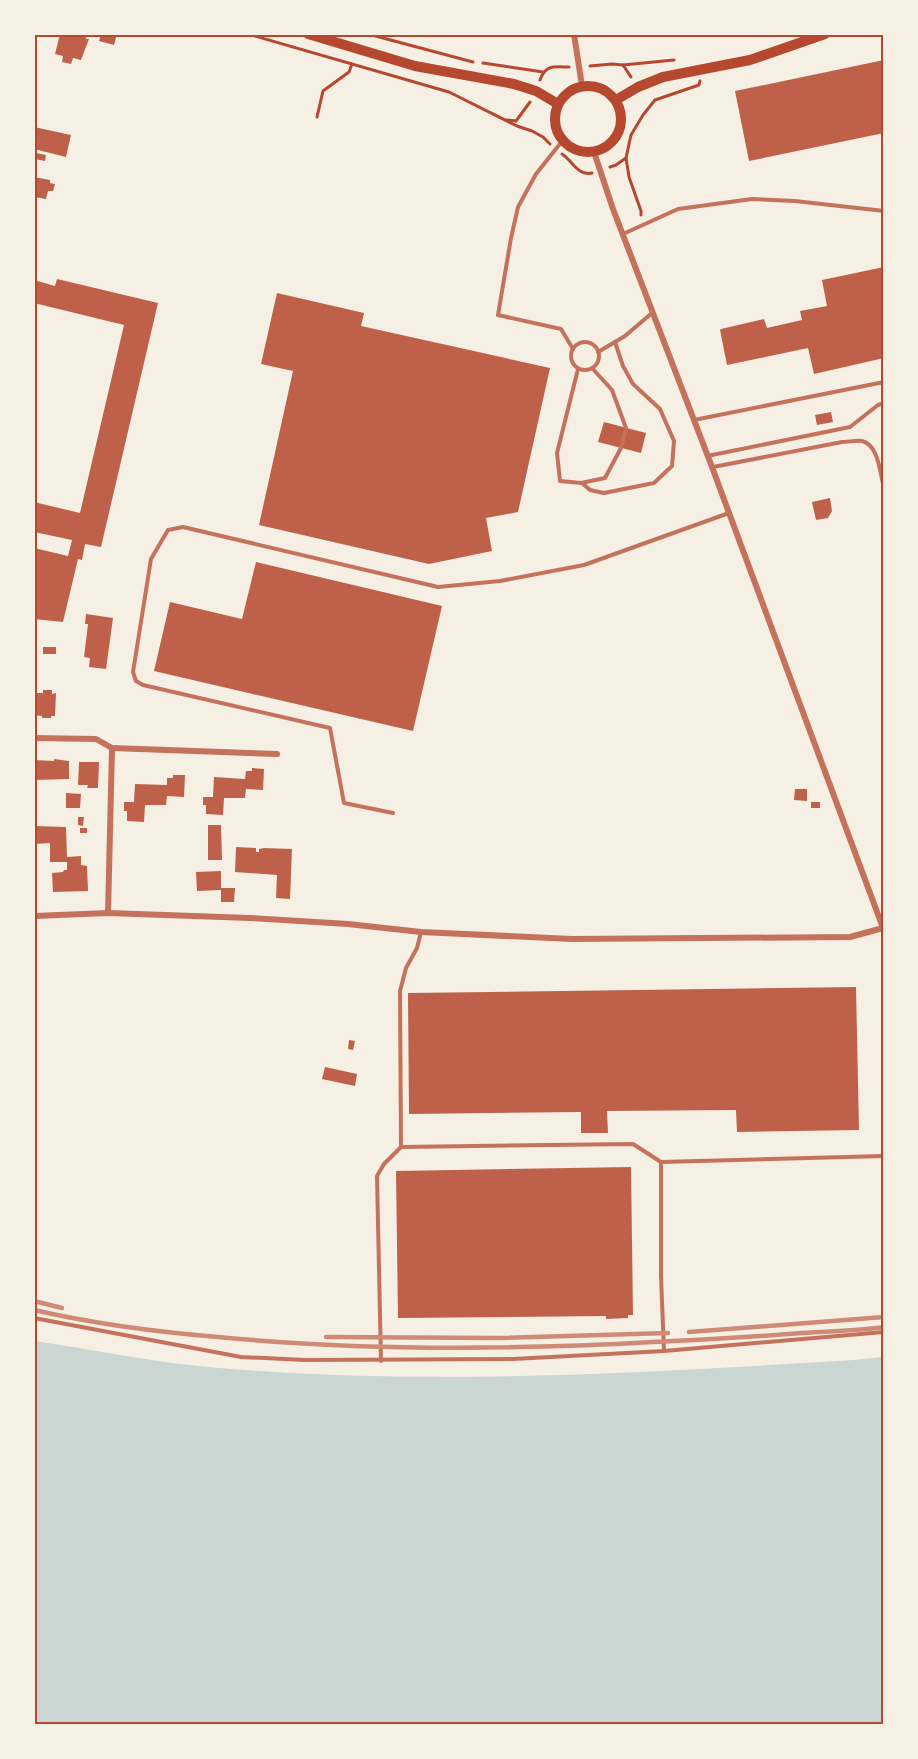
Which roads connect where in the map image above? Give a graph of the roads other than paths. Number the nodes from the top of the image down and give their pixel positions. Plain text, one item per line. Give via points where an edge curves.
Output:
1 (308, 34) edge
2 (574, 34) edge
3 (825, 34) edge
4 (582, 86) junction
5 (616, 100) junction
6 (558, 104) junction
7 (563, 140) junction
8 (594, 152) junction
9 (884, 211) edge
10 (622, 234) junction
11 (653, 313) junction
12 (615, 342) junction
13 (573, 349) junction
14 (598, 352) junction
15 (592, 368) junction
16 (578, 369) junction
17 (884, 382) edge
18 (884, 403) edge
19 (693, 420) junction
20 (707, 456) junction
21 (712, 467) junction
22 (581, 483) junction
23 (884, 488) edge
24 (729, 513) junction
25 (34, 738) edge
26 (112, 748) junction
27 (277, 754) dead end
28 (393, 813) dead end
29 (108, 914) junction
30 (34, 916) edge
31 (883, 928) edge
32 (421, 932) junction
33 (401, 1147) junction
34 (884, 1156) edge
35 (661, 1162) junction
36 (34, 1318) edge
37 (884, 1332) edge
38 (664, 1351) junction
39 (381, 1361) junction

1 - 6 main road via 415,66 514,84
2 - 4 street
3 - 5 main road via 750,60 663,77
4 - 5 main road via 601,88
4 - 6 main road via 564,95
5 - 8 main road via 620,110 619,132 613,141
6 - 7 main road via 555,123
7 - 8 main road via 577,150
7 - 13 lane via 536,174 518,207 498,315 561,329
8 - 10 street
9 - 10 lane via 752,199 678,209
10 - 11 street
11 - 12 lane
11 - 19 street
12 - 14 lane
12 - 22 lane via 633,384 660,409 674,441 672,466 654,483 604,493
13 - 14 lane via 588,343
13 - 16 lane via 571,357
14 - 15 lane via 598,361
15 - 16 lane
15 - 22 lane via 612,390 626,428 621,448 605,478
16 - 22 lane via 557,453 560,481
17 - 19 lane
18 - 20 lane via 850,427
19 - 20 street
20 - 21 street
21 - 23 lane via 863,441 877,458
21 - 24 street
24 - 28 lane via 584,566 438,587 183,527 168,530 152,559 133,672 136,681 330,728 344,803
24 - 31 street
25 - 26 street via 96,739
26 - 27 street
26 - 29 street
29 - 30 street
29 - 32 street via 250,918
31 - 32 street via 850,937 572,939
32 - 33 lane via 400,991
33 - 35 lane via 633,1144
33 - 39 lane via 377,1176
34 - 35 lane
35 - 38 lane
36 - 39 lane via 240,1357
37 - 38 lane
38 - 39 lane

